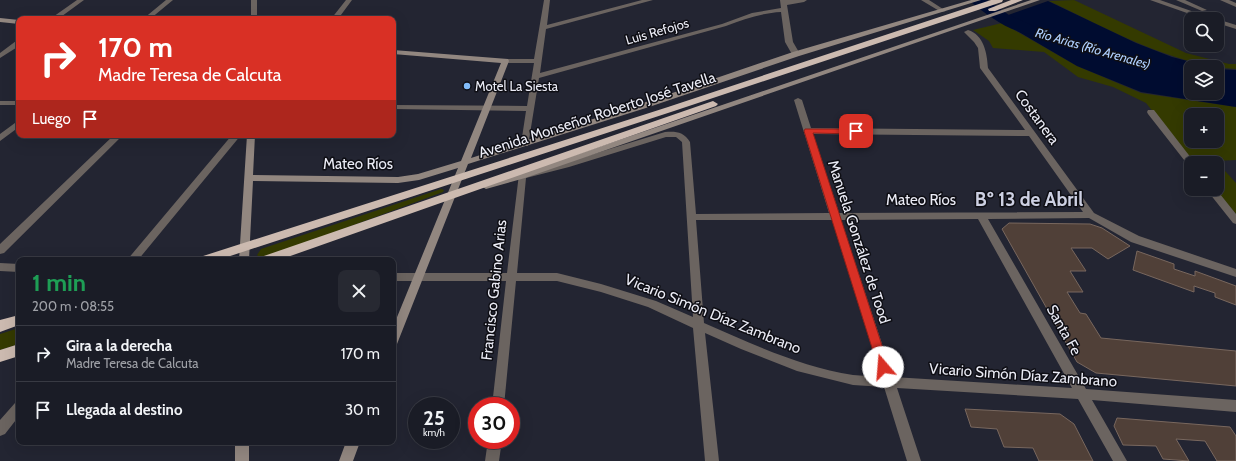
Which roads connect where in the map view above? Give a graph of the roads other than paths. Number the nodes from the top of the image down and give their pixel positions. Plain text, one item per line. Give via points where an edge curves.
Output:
1 (81, 0) edge
2 (170, 0) edge
3 (254, 0) edge
4 (350, 0) edge
5 (547, 0) edge
6 (650, 0) edge
7 (804, 0) edge
8 (924, 0) edge
9 (978, 0) edge
10 (999, 0) edge
11 (1019, 0) edge
12 (1036, 0) edge
13 (1153, 0) edge
14 (1179, 0) edge
15 (1223, 0) edge
16 (784, 4) edge
17 (1236, 5) edge
18 (1204, 10) dead end
19 (943, 11) junction
20 (1190, 12) edge
21 (57, 16) edge
22 (150, 16) edge
23 (254, 16) edge
24 (337, 16) edge
25 (963, 18) junction
26 (0, 20) edge
27 (16, 22) edge
28 (1224, 23) edge
29 (1236, 26) edge
30 (543, 28) junction
31 (968, 32) dead end
32 (16, 45) edge
33 (396, 52) edge
34 (796, 54) junction
35 (0, 56) edge
36 (505, 61) junction
37 (538, 61) junction
38 (535, 77) junction
39 (798, 100) dead end
40 (0, 103) edge
41 (16, 103) edge
42 (396, 107) edge
43 (488, 108) junction
44 (532, 109) junction
45 (1151, 112) dead end
46 (16, 125) edge
47 (808, 131) junction
48 (1031, 133) junction
49 (0, 138) edge
50 (116, 138) edge
51 (234, 138) edge
52 (251, 138) edge
53 (525, 144) junction
54 (1186, 156) edge
55 (465, 162) junction
56 (522, 176) junction
57 (248, 178) junction
58 (458, 178) junction
59 (451, 195) junction
60 (1216, 196) edge
61 (981, 215) junction
62 (1092, 215) junction
63 (835, 216) junction
64 (691, 217) junction
65 (1236, 221) edge
66 (245, 246) junction
67 (0, 250) edge
68 (135, 257) edge
69 (213, 257) edge
70 (244, 257) edge
71 (274, 257) edge
72 (0, 267) edge
73 (16, 268) edge
74 (1236, 272) edge
75 (396, 277) edge
76 (418, 278) junction
77 (512, 278) junction
78 (16, 321) edge
79 (0, 326) edge
80 (699, 326) junction
81 (396, 333) edge
82 (16, 351) edge
83 (0, 356) edge
84 (888, 382) junction
85 (1082, 394) junction
86 (499, 397) edge
87 (1236, 406) edge
88 (16, 411) edge
89 (0, 430) edge
90 (242, 445) edge
91 (352, 445) edge
92 (494, 449) edge
93 (242, 461) edge
94 (346, 461) edge
95 (492, 461) edge
96 (712, 461) edge
97 (914, 461) edge
98 (1120, 461) edge

1 - 21 street
2 - 22 street
3 - 23 street
4 - 24 street
5 - 30 street
6 - 30 street
7 - 16 street, Luis Refojos
8 - 19 street
9 - 19 street, Mateo Ríos
10 - 25 highway, Avenida Monseñor Roberto José Tavella
11 - 25 highway, Avenida Monseñor Roberto José Tavella
12 - 25 street
13 - 20 street
14 - 18 street
15 - 17 street
16 - 34 street via 789,42
16 - 38 street, Luis Refojos via 776,10
19 - 34 street, Mateo Ríos
25 - 56 street
25 - 58 highway, Avenida Monseñor Roberto José Tavella
25 - 59 highway, Avenida Monseñor Roberto José Tavella
26 - 27 street
28 - 29 street
30 - 37 street
31 - 48 street, Costanera via 981,46 984,68
32 - 35 street
33 - 36 street
34 - 53 street, Mateo Ríos
36 - 37 street
36 - 43 street
37 - 38 street
38 - 44 street
39 - 47 street, Manuela González de Tood
40 - 41 street
42 - 43 street
43 - 44 street
43 - 55 street
44 - 53 street
45 - 54 street
46 - 49 street
47 - 48 street
47 - 63 street, Manuela González de Tood
48 - 62 street, Costanera
50 - 67 street
51 - 68 street
52 - 57 street
53 - 55 street, Mateo Ríos
55 - 57 street, Mateo Ríos via 408,179
55 - 58 street
56 - 59 street
56 - 64 street via 665,135 680,135 686,142
56 - 77 street, Francisco Gabino Arias
57 - 66 street
58 - 59 street
58 - 66 highway, Avenida Monseñor Roberto José Tavella
59 - 71 highway, Avenida Monseñor Roberto José Tavella
59 - 76 street
60 - 65 street
61 - 62 street, Mateo Ríos
61 - 63 street, Mateo Ríos
61 - 85 street, Santa Fe
62 - 74 street, Mateo Ríos via 1135,239
63 - 64 street, Mateo Ríos
63 - 84 street, Manuela González de Tood
64 - 80 street
66 - 69 highway, Avenida Monseñor Roberto José Tavella
66 - 70 street
72 - 73 street
75 - 76 street, Vicario Simón Díaz Zambrano
76 - 77 street, Vicario Simón Díaz Zambrano
76 - 81 street
77 - 80 street, Vicario Simón Díaz Zambrano via 557,278 601,288 652,304
77 - 86 street, Francisco Gabino Arias
78 - 79 highway
80 - 84 street, Vicario Simón Díaz Zambrano via 797,366 853,380
80 - 96 street
82 - 83 highway
84 - 85 street, Vicario Simón Díaz Zambrano
84 - 97 street, Manuela González de Tood
85 - 87 street, Vicario Simón Díaz Zambrano
85 - 98 street, Santa Fe
88 - 89 street
90 - 93 street
91 - 94 street
92 - 95 street

